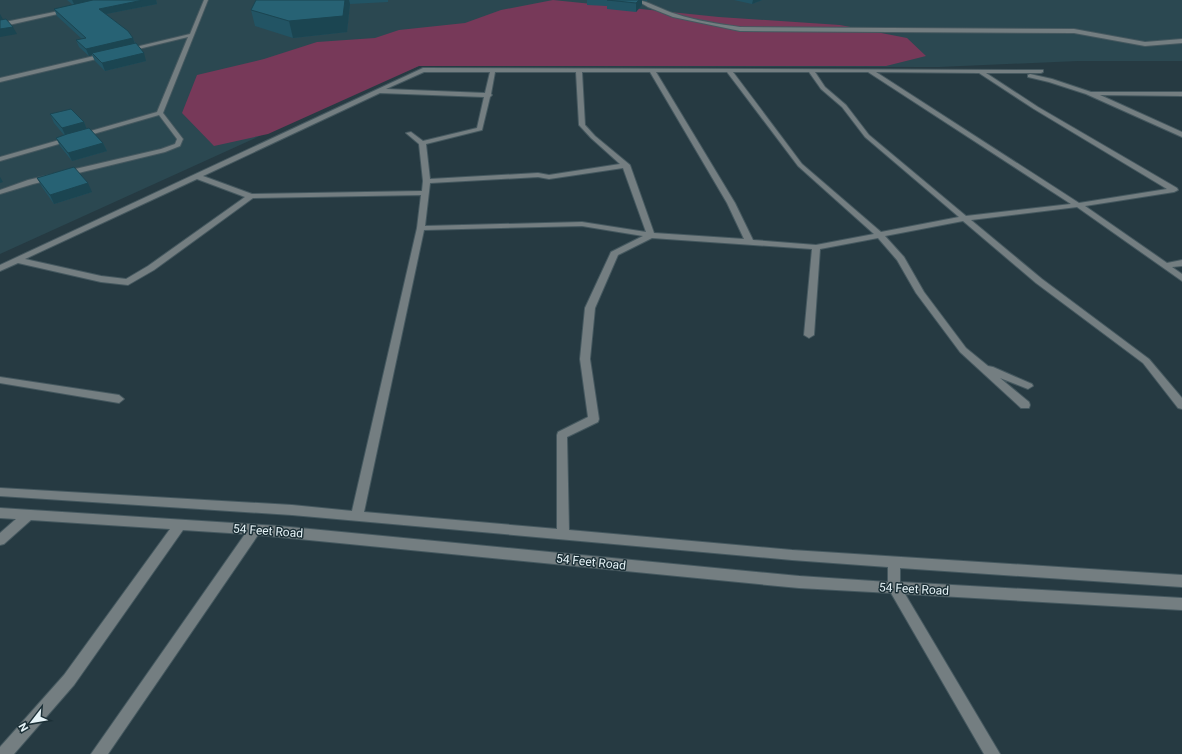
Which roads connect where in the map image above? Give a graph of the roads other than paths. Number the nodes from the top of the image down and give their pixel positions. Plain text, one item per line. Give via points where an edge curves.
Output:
1 (206, 0) edge
2 (638, 0) edge
3 (74, 9) edge
4 (0, 25) edge
5 (192, 35) junction
6 (1182, 41) edge
7 (123, 51) edge
8 (115, 53) edge
9 (493, 70) junction
10 (579, 70) junction
11 (652, 71) junction
12 (729, 71) junction
13 (811, 71) junction
14 (870, 71) junction
15 (980, 71) junction
16 (1004, 71) junction
17 (1041, 71) dead end
18 (0, 80) edge
19 (378, 90) junction
20 (1089, 93) junction
21 (1182, 94) edge
22 (489, 95) junction
23 (160, 113) junction
24 (409, 133) dead end
25 (1182, 135) edge
26 (422, 143) junction
27 (0, 159) edge
28 (626, 165) junction
29 (196, 176) junction
30 (427, 181) junction
31 (1179, 191) edge
32 (0, 192) edge
33 (426, 193) junction
34 (251, 196) junction
35 (1078, 205) junction
36 (967, 218) junction
37 (421, 228) junction
38 (651, 235) junction
39 (880, 235) junction
40 (750, 243) junction
41 (816, 248) junction
42 (17, 260) junction
43 (1182, 264) edge
44 (1166, 266) junction
45 (0, 268) edge
46 (1182, 278) edge
47 (808, 335) dead end
48 (980, 366) junction
49 (0, 380) edge
50 (1028, 386) dead end
51 (119, 399) dead end
52 (1025, 404) dead end
53 (1182, 404) edge
54 (0, 492) edge
55 (0, 513) edge
56 (28, 515) junction
57 (357, 515) junction
58 (180, 525) junction
59 (254, 530) junction
60 (563, 534) junction
61 (0, 540) edge
62 (894, 562) junction
63 (1182, 581) edge
64 (894, 587) junction
65 (1182, 604) edge
66 (4, 754) edge
67 (98, 754) edge
68 (992, 754) edge

1 - 5 street
2 - 6 street via 682,16 740,29 1074,31 1145,44
3 - 4 street
5 - 7 street
5 - 23 street
8 - 18 street
9 - 10 street
9 - 19 street via 423,70
9 - 22 street
10 - 11 street
10 - 28 street via 582,124 592,137
11 - 12 street
11 - 40 street via 731,203
12 - 13 street
12 - 39 street via 800,165
13 - 14 street
13 - 36 street via 823,88 844,106 867,136
14 - 15 street
14 - 35 street
15 - 16 street
15 - 31 street via 1036,108
16 - 17 street
16 - 20 street via 1055,80
19 - 22 street
19 - 29 street
20 - 21 street
20 - 25 street
22 - 26 street via 480,129
23 - 27 street
23 - 32 street via 180,139 178,145
24 - 26 street
26 - 30 street
28 - 30 street via 549,177 538,175
28 - 38 street
29 - 34 street
29 - 42 street
30 - 33 street
31 - 35 street
33 - 34 street
33 - 37 street
34 - 42 street via 128,282 101,279
35 - 36 street
35 - 44 street
36 - 39 street
36 - 53 street via 1040,281 1146,361
37 - 38 street via 582,224
37 - 57 street
38 - 40 street
38 - 60 street via 614,254 590,308 585,359 594,419 562,435
39 - 41 street
39 - 48 street via 900,259 920,293 963,350
40 - 41 street
41 - 47 street
42 - 45 street
43 - 44 street
44 - 46 street
48 - 50 street
48 - 52 street
49 - 51 street
54 - 57 street
55 - 56 street, 54 Feet Road
56 - 58 street, 54 Feet Road
56 - 61 street
57 - 60 street
58 - 59 street, 54 Feet Road
58 - 66 street via 69,680
59 - 64 street, 54 Feet Road via 799,582
59 - 67 street
60 - 62 street
62 - 63 street
62 - 64 street
64 - 65 street, 54 Feet Road
64 - 68 street

